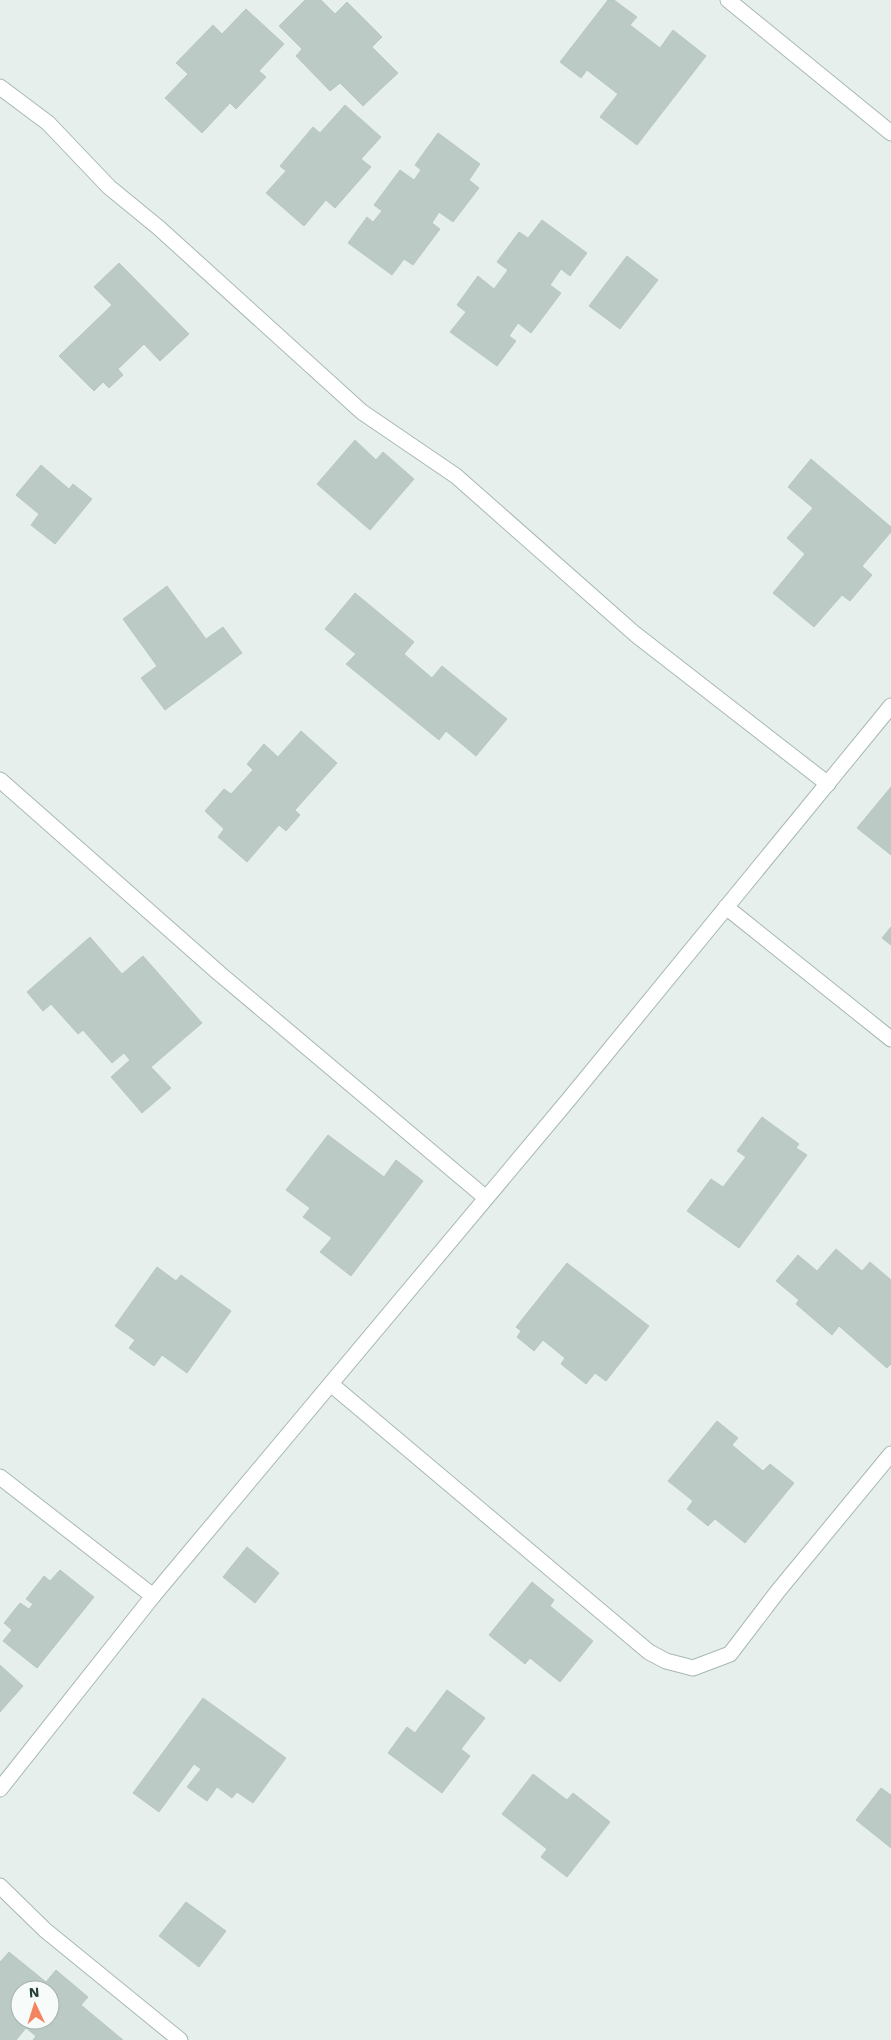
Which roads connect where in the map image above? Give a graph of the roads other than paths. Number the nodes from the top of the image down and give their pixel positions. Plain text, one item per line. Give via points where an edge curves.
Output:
1 (728, 0) edge
2 (0, 87) edge
3 (891, 133) edge
4 (891, 706) edge
5 (0, 780) edge
6 (828, 784) junction
7 (726, 907) junction
8 (891, 1039) edge
9 (486, 1198) junction
10 (332, 1385) junction
11 (891, 1454) edge
12 (0, 1477) edge
13 (153, 1596) junction
14 (0, 1788) edge
15 (0, 1886) edge
16 (180, 2040) edge

1 - 3 street
2 - 6 street via 48,123 109,187 166,234 362,412 456,476 635,634
4 - 6 street
5 - 9 street via 220,974
6 - 7 street
7 - 8 street
7 - 9 street
9 - 10 street
10 - 11 street via 649,1652 666,1661 693,1668 730,1654
10 - 13 street
12 - 13 street
13 - 14 street
15 - 16 street via 45,1930

